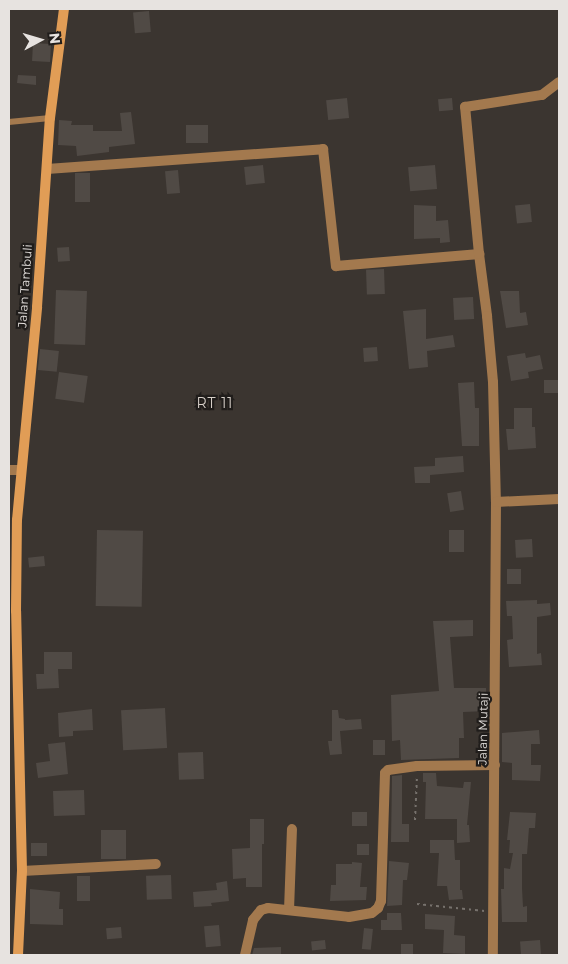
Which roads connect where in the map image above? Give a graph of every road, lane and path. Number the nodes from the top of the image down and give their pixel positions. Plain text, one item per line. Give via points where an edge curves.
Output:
1 (64, 9) edge
2 (555, 84) edge
3 (50, 118) junction
4 (9, 122) edge
5 (47, 169) junction
6 (479, 254) junction
7 (9, 470) edge
8 (20, 470) junction
9 (559, 500) edge
10 (496, 502) junction
11 (12, 611) edge
12 (495, 764) junction
13 (417, 766) junction
14 (415, 820) dead end
15 (292, 829) dead end
16 (156, 864) dead end
17 (22, 871) junction
18 (417, 904) dead end
19 (289, 910) junction
20 (492, 911) junction
21 (18, 955) edge
22 (245, 955) edge
23 (493, 955) edge

1 - 3 street, Jalan Tambuli
2 - 6 street, Jalan Mutaji via 542,95 465,107
3 - 4 lane
3 - 5 street, Jalan Tambuli
5 - 6 street via 323,149 336,266
5 - 8 street, Jalan Tambuli
6 - 10 street, Jalan Mutaji via 493,382
7 - 8 street
8 - 11 street, Jalan Tambuli
9 - 10 street
10 - 12 street, Jalan Mutaji
11 - 17 street, Jalan Tambuli via 20,699
12 - 13 street
12 - 20 street, Jalan Mutaji
13 - 14 path
13 - 19 street via 385,773 381,901 378,908 372,913 349,917
15 - 19 street
16 - 17 street
17 - 21 street, Jalan Tambuli
18 - 20 path
19 - 22 street via 261,910 254,920
20 - 23 street, Jalan Mutaji

